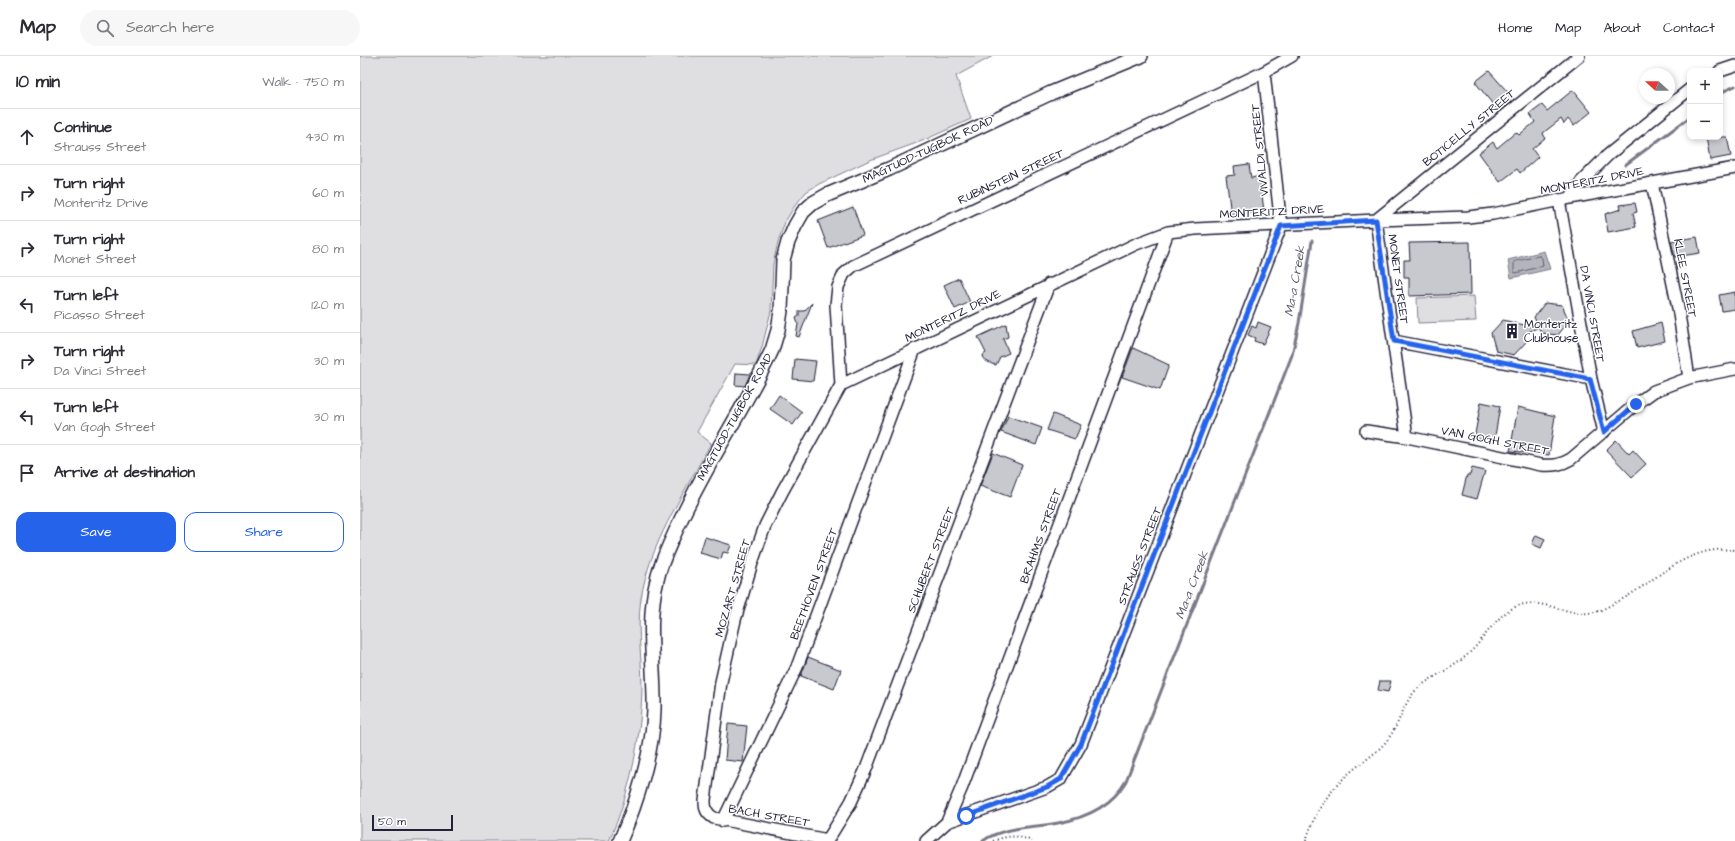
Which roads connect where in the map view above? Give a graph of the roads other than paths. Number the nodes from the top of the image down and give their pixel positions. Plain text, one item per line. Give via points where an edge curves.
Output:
1 (1141, 56) edge
2 (1292, 56) edge
3 (1579, 56) edge
4 (1735, 66) edge
5 (1723, 70) edge
6 (1264, 72) junction
7 (1687, 91) edge
8 (1735, 168) edge
9 (1652, 183) junction
10 (1570, 198) junction
11 (1559, 200) junction
12 (1376, 220) junction
13 (1281, 226) junction
14 (1168, 232) junction
15 (1049, 284) junction
16 (1394, 341) junction
17 (915, 349) junction
18 (1735, 369) edge
19 (1689, 378) junction
20 (1590, 379) junction
21 (841, 386) junction
22 (1366, 431) dead end
23 (1604, 432) junction
24 (1407, 437) junction
25 (708, 815) joint
26 (723, 821) junction
27 (947, 822) junction
28 (827, 840) edge
29 (620, 841) edge
30 (926, 841) edge

1 - 29 main road, MAGTUOD-TUGBOK ROAD via 1051,93 889,169 827,195 803,212 783,260 781,311 772,350 684,514 657,578 652,600 651,629 654,711 640,788
2 - 6 street, RUBINSTEIN STREET
3 - 12 street, BOTICELLY STREET
4 - 5 street
6 - 13 street, VIVALDI STREET
6 - 21 street, RUBINSTEIN STREET via 853,266 844,274 838,287 836,305
7 - 10 street via 1608,155 1581,182
8 - 9 street, MONTERITZ DRIVE
9 - 10 street, MONTERITZ DRIVE
9 - 19 street, KLEE STREET via 1678,308
10 - 11 street, MONTERITZ DRIVE
11 - 12 street, MONTERITZ DRIVE via 1468,217
11 - 20 street, DA VINCI STREET
12 - 13 street, MONTERITZ DRIVE
12 - 16 street, MONET STREET
13 - 14 street, MONTERITZ DRIVE
13 - 27 street, STRAUSS STREET via 1081,744 1071,764 1061,779 1047,787
14 - 15 street, MONTERITZ DRIVE via 1141,241
14 - 27 street, BRAHMS STREET
15 - 17 street, MONTERITZ DRIVE
15 - 28 street, SCHUBERT STREET via 866,769 851,802
16 - 20 street
16 - 24 street, MONET STREET
17 - 21 street, MONTERITZ DRIVE
17 - 26 street, BEETHOVEN STREET via 797,667
18 - 19 street, VAN GOGH STREET
19 - 23 street, VAN GOGH STREET via 1654,391
20 - 23 street, DA VINCI STREET
21 - 25 street, MOZART STREET via 782,492 765,526 752,563 735,620 721,682 705,800
22 - 24 street, VAN GOGH STREET
23 - 24 street, VAN GOGH STREET via 1571,459 1552,466
25 - 26 street, BACH STREET
26 - 28 street, BACH STREET
27 - 30 street, BRAHMS STREET

